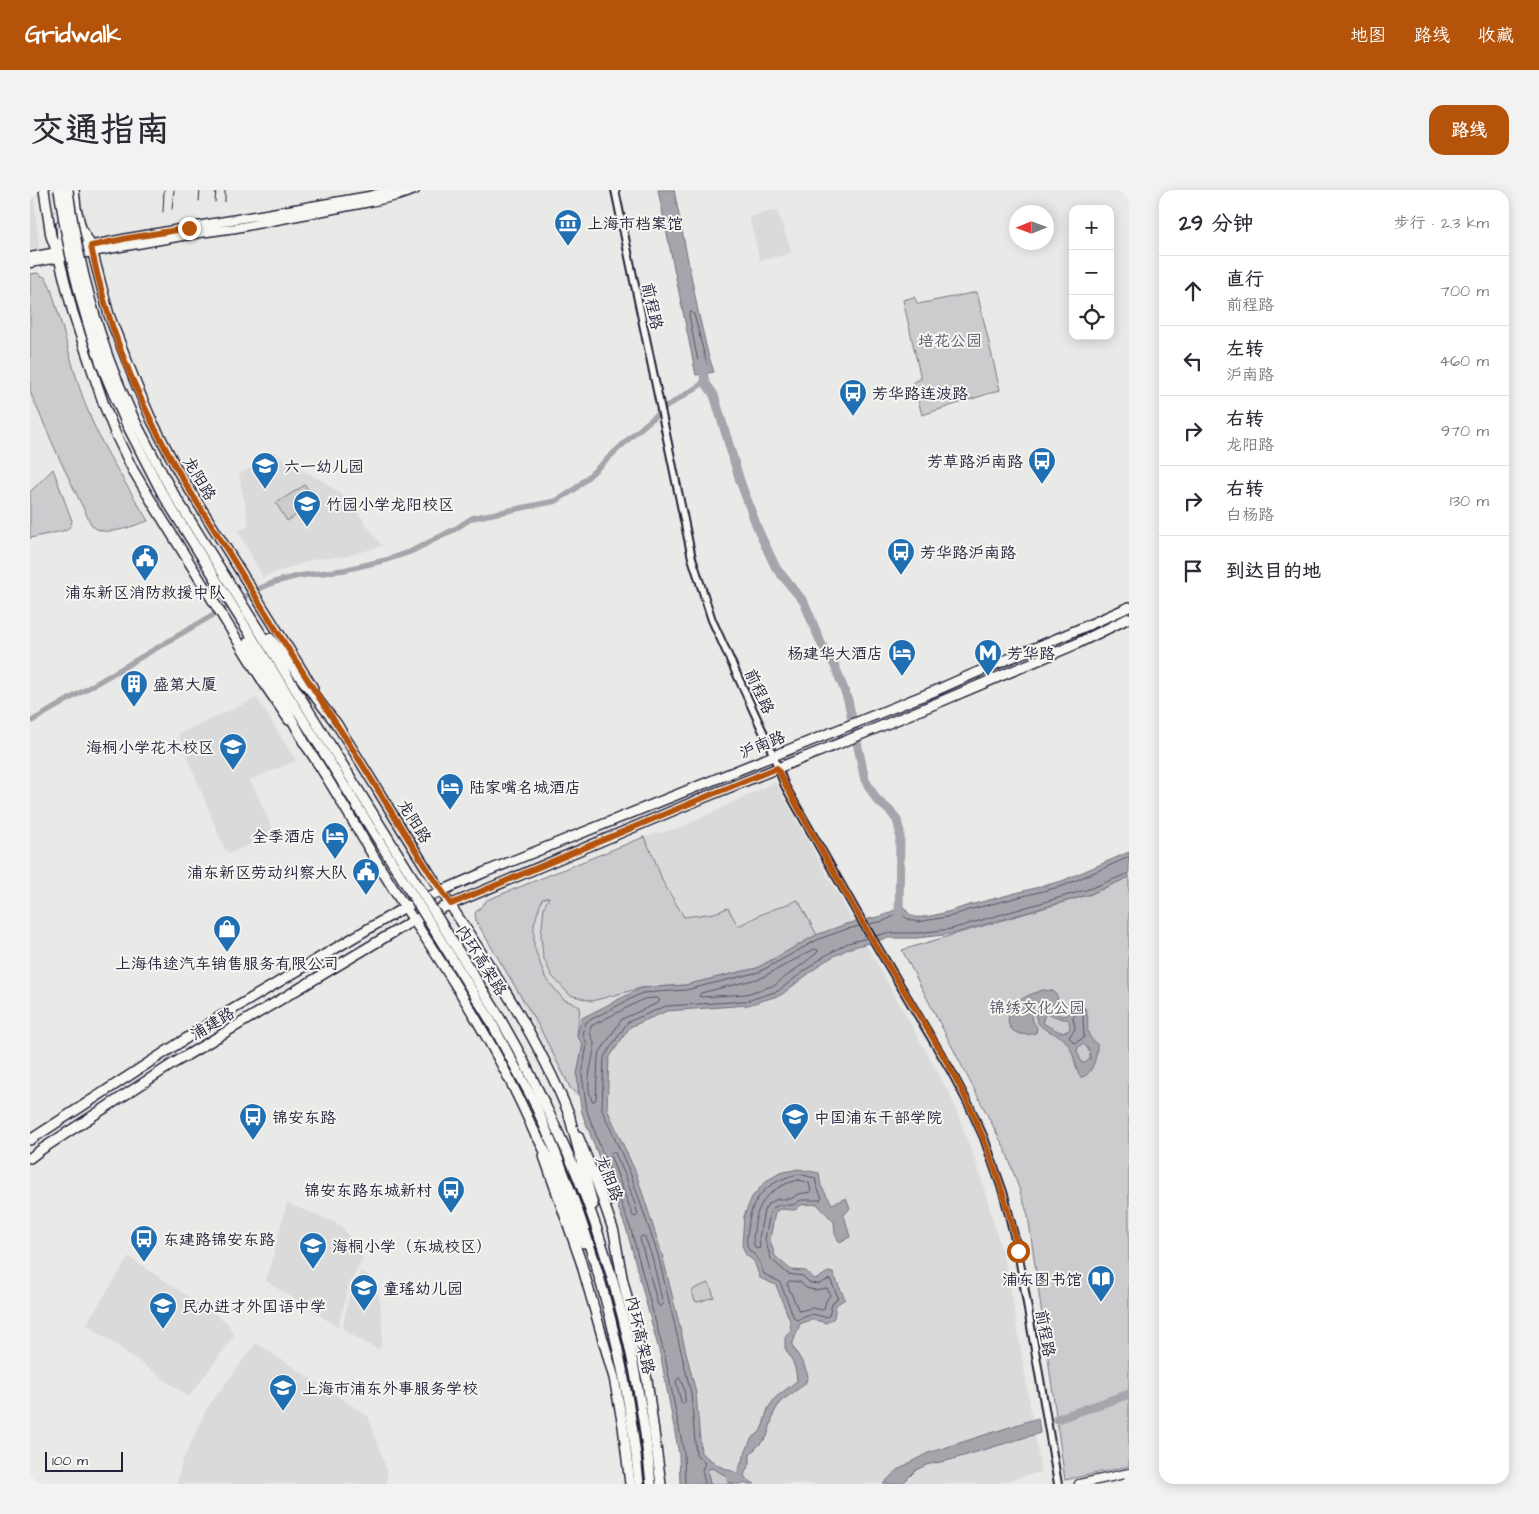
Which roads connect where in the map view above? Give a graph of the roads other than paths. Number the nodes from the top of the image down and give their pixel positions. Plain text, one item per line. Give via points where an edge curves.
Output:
1 (44, 190) edge
2 (57, 190) edge
3 (68, 190) edge
4 (73, 190) edge
5 (393, 190) edge
6 (415, 190) edge
7 (615, 190) edge
8 (298, 212) junction
9 (91, 249) junction
10 (58, 253) junction
11 (30, 257) edge
12 (30, 263) edge
13 (131, 423) junction
14 (230, 593) junction
15 (1129, 607) edge
16 (239, 615) junction
17 (1129, 618) edge
18 (1069, 634) junction
19 (1074, 645) junction
20 (338, 726) junction
21 (773, 755) junction
22 (777, 768) junction
23 (442, 891) junction
24 (451, 904) junction
25 (405, 907) junction
26 (414, 920) junction
27 (537, 1098) junction
28 (568, 1111) junction
29 (532, 1127) junction
30 (30, 1140) edge
31 (30, 1158) edge
32 (607, 1261) junction
33 (619, 1353) junction
34 (1129, 1473) edge
35 (629, 1484) edge
36 (640, 1484) edge
37 (651, 1484) edge
38 (661, 1484) edge
39 (1058, 1484) edge
40 (1079, 1484) edge

1 - 10 main road via 51,236
2 - 10 main road via 62,229
2 - 13 main road, 内环高架路, bridge via 78,289 99,358
3 - 13 main road, 内环高架路, bridge via 86,287
4 - 9 main road, 龙阳路 via 81,228
5 - 8 main road
6 - 8 main road via 370,202
7 - 21 street, 前程路 via 692,558 712,620
8 - 9 main road via 236,228
9 - 10 main road
9 - 20 main road, 龙阳路 via 109,315 151,419 178,471
10 - 11 main road
10 - 12 main road
10 - 16 main road via 76,321 116,435 144,489 214,603
13 - 14 main road, 内环高架路 via 197,531
13 - 14 main road, 内环高架路 via 162,493 216,580
14 - 16 main road, 内环高架路
14 - 16 main road
15 - 18 main road, 沪南路
16 - 20 main road via 277,648
16 - 25 main road via 307,747
16 - 27 main road, 内环高架路, bridge via 497,1013 520,1054
17 - 19 main road, 沪南路
18 - 19 street
18 - 21 main road, 沪南路
19 - 22 main road, 沪南路
20 - 23 main road, 龙阳路
21 - 22 street, 前程路
21 - 23 main road, 沪南路
22 - 24 main road, 沪南路
22 - 39 street, 前程路 via 960,1088 984,1138 1004,1195 1018,1251
23 - 24 main road, 龙阳路
23 - 25 main road, 沪南路
24 - 26 main road, 沪南路
24 - 28 main road, 龙阳路 via 548,1068
25 - 26 main road
25 - 30 main road, 浦建路 via 213,1021
26 - 29 main road via 486,1037
26 - 31 main road, 浦建路 via 174,1063
27 - 32 main road, 内环高架路 via 576,1175
27 - 33 main road, 内环高架路 via 584,1227
28 - 32 main road
28 - 38 main road, 龙阳路 via 614,1232 647,1380
29 - 33 main road via 571,1208
29 - 35 main road via 562,1207 616,1385
32 - 37 main road, 内环高架路 via 637,1382
33 - 36 main road, 内环高架路
34 - 40 main road

